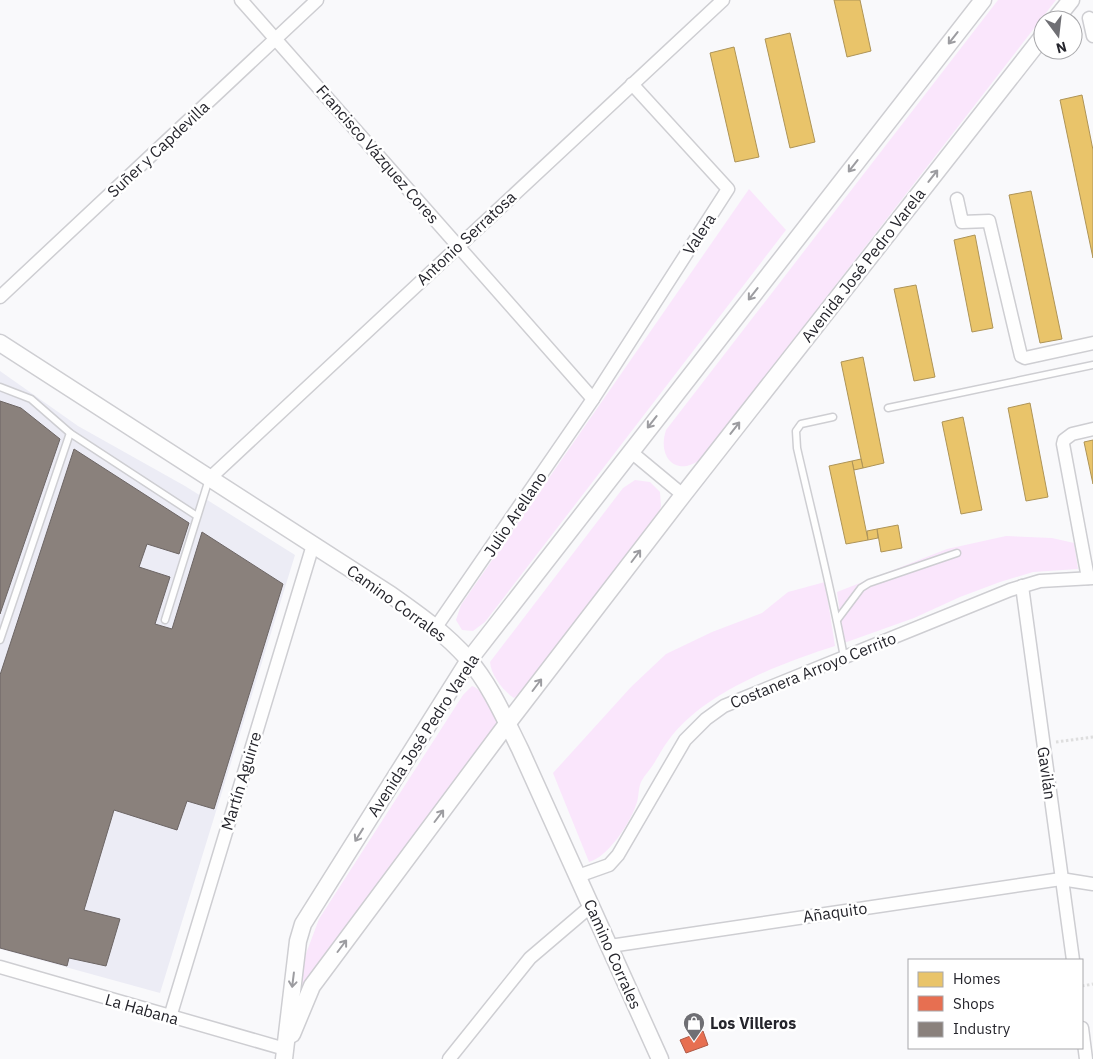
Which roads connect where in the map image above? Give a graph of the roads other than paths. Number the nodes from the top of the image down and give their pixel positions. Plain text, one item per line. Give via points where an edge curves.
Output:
1 (241, 0) edge
2 (316, 0) edge
3 (724, 0) edge
4 (983, 0) edge
5 (1071, 0) edge
6 (1063, 10) edge
7 (1089, 18) dead end
8 (1093, 36) edge
9 (276, 38) junction
10 (1033, 49) edge
11 (632, 84) junction
12 (957, 199) dead end
13 (458, 245) junction
14 (0, 297) edge
15 (0, 343) edge
16 (1093, 343) edge
17 (1093, 366) edge
18 (0, 387) edge
19 (594, 399) junction
20 (888, 408) dead end
21 (833, 417) dead end
22 (1093, 430) edge
23 (70, 433) junction
24 (630, 451) junction
25 (210, 478) junction
26 (683, 495) junction
27 (197, 516) junction
28 (313, 546) junction
29 (957, 553) dead end
30 (1090, 578) edge
31 (1022, 586) junction
32 (165, 620) dead end
33 (837, 620) junction
34 (436, 627) junction
35 (0, 640) edge
36 (844, 657) junction
37 (469, 660) junction
38 (507, 724) junction
39 (578, 876) junction
40 (1061, 879) junction
41 (1093, 884) edge
42 (591, 906) junction
43 (610, 946) junction
44 (1072, 959) edge
45 (0, 967) edge
46 (170, 1017) junction
47 (1083, 1036) edge
48 (284, 1054) edge
49 (449, 1059) edge
50 (660, 1059) edge
51 (1086, 1059) edge

1 - 9 street, Francisco Vázquez Cores
2 - 9 street, Suñer y Capdevilla
3 - 11 street, Antonio Serratosa
4 -> 24 street, Avenida José Pedro Varela
5 - 6 street
7 - 8 street
9 - 13 street, Francisco Vázquez Cores
9 - 14 street, Suñer y Capdevilla
26 -> 10 street, Avenida José Pedro Varela
11 - 13 street, Antonio Serratosa
11 - 19 street, Valera via 728,190
12 - 16 street via 962,222 989,221 1020,356 1025,358
13 - 19 street, Francisco Vázquez Cores
13 - 25 street, Antonio Serratosa
15 - 25 street, Camino Corrales
17 - 20 lane
18 - 23 lane via 31,399
19 - 34 street, Julio Arellano
21 - 33 lane via 801,424 796,431 797,448
22 - 30 street via 1072,434 1063,444
23 - 27 lane
23 - 35 lane
24 - 26 street
24 - 37 street, Avenida José Pedro Varela
25 - 27 lane
25 - 28 street, Camino Corrales
38 -> 26 street, Avenida José Pedro Varela
27 - 32 lane
28 - 34 street, Camino Corrales via 391,594
28 - 46 street, Martín Aguirre
29 - 33 lane via 869,583 861,588
30 - 31 street, Costanera Arroyo Cerrito via 1040,581
31 - 36 street, Costanera Arroyo Cerrito
31 - 40 street, Gavilán
33 - 36 lane
34 - 37 street, Camino Corrales
36 - 39 street, Costanera Arroyo Cerrito via 745,696 706,719 686,740 610,865
37 - 38 street, Camino Corrales
37 -> 48 street, Avenida José Pedro Varela via 303,924
38 - 39 street, Camino Corrales
48 -> 38 street, Avenida José Pedro Varela via 312,986
39 - 42 street, Camino Corrales
40 - 41 street, Añaquito
40 - 43 street, Añaquito
40 - 44 street, Gavilán
42 - 43 street, Camino Corrales
42 - 49 street via 530,958
43 - 50 street, Camino Corrales
45 - 46 street, La Habana
46 - 48 street, La Habana
47 - 51 street

